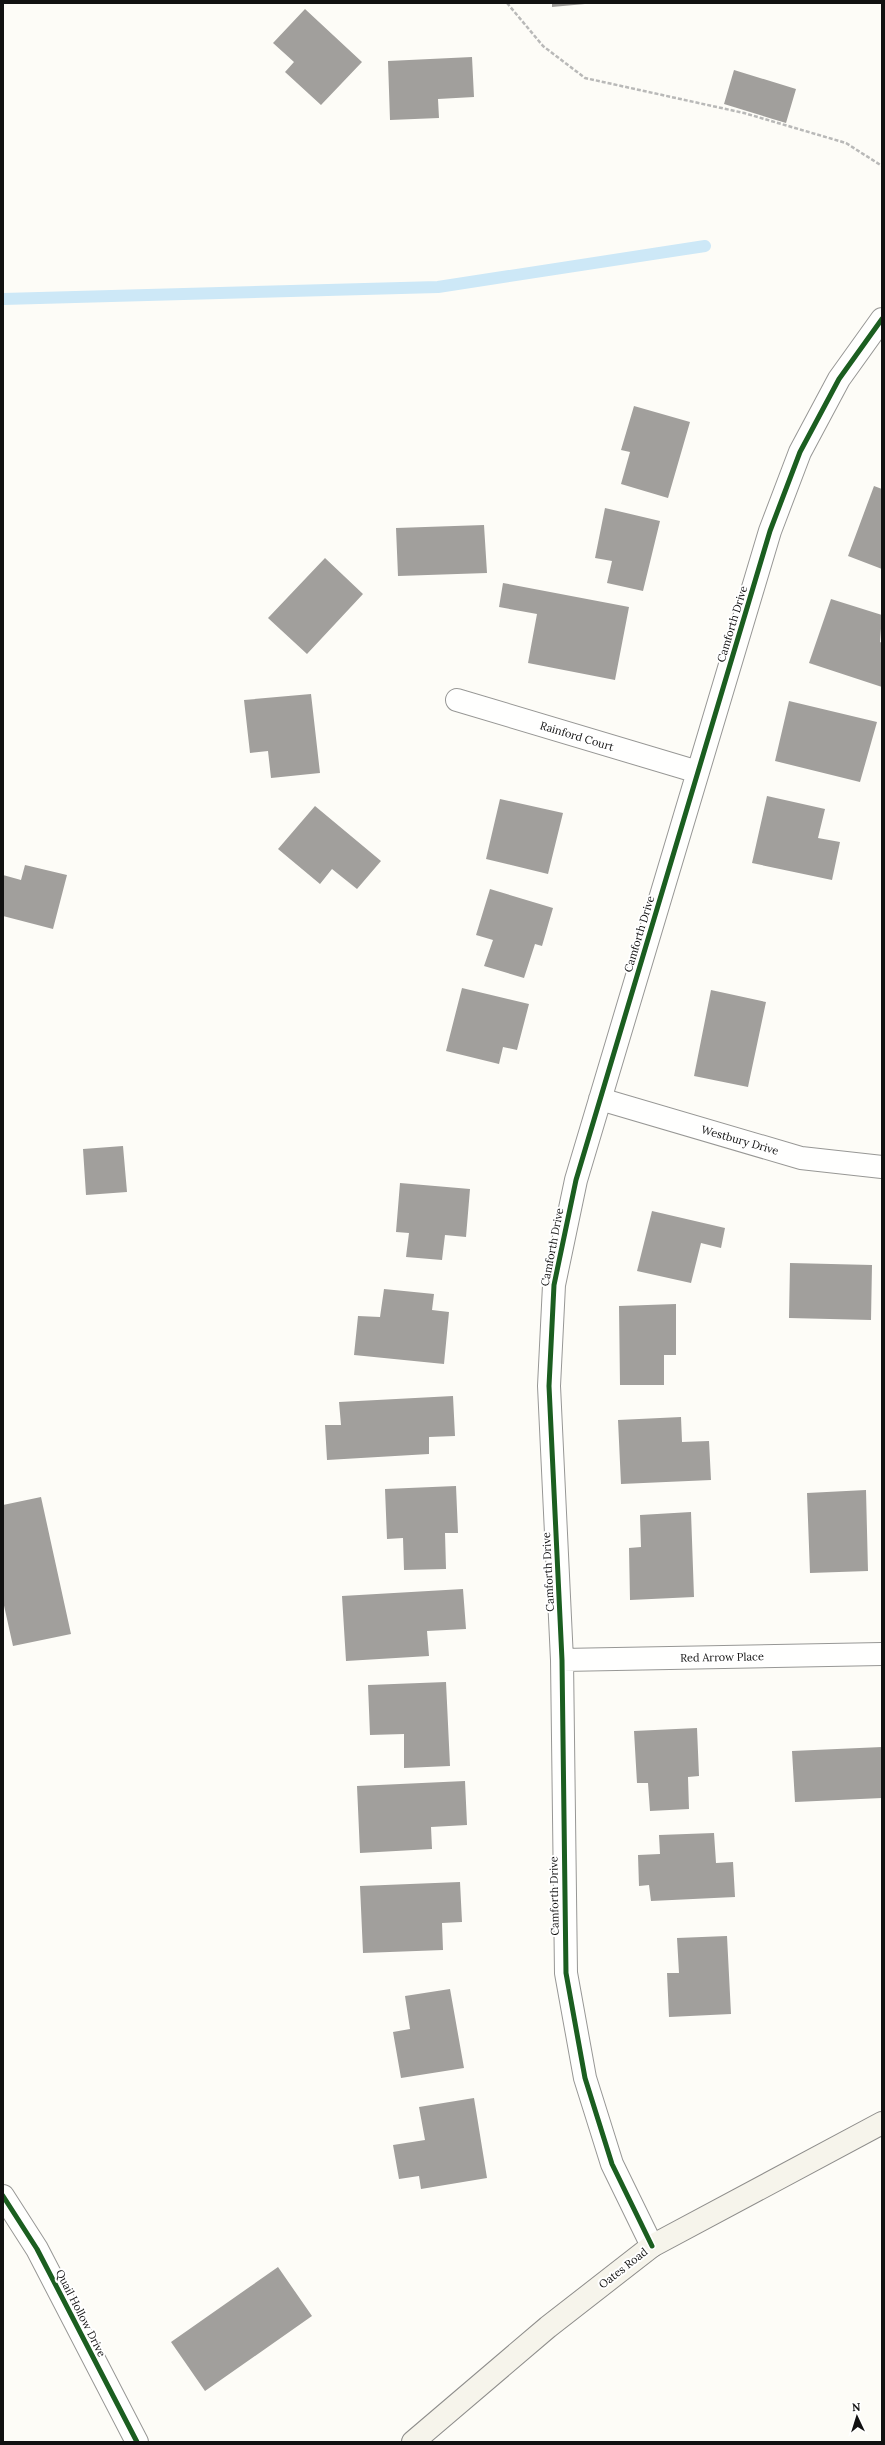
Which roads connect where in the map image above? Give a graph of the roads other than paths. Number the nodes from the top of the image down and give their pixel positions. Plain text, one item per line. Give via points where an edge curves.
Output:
1 (882, 319) edge
2 (457, 700) dead end
3 (698, 772) junction
4 (600, 1099) junction
5 (882, 1167) edge
6 (882, 1654) edge
7 (562, 1660) junction
8 (882, 2123) edge
9 (3, 2196) edge
10 (652, 2246) junction
11 (137, 2442) edge
12 (413, 2442) edge

1 - 3 street, Camforth Drive via 839,379 800,452 770,531
2 - 3 street, Rainford Court
3 - 4 street, Camforth Drive
4 - 5 street, Westbury Drive via 801,1158
4 - 7 street, Camforth Drive via 576,1180 554,1285 550,1386
6 - 7 street, Red Arrow Place
7 - 10 street, Camforth Drive via 566,1973 585,2078 610,2157
8 - 10 street, Oates Road
9 - 11 street, Quail Hollow Drive via 37,2249
10 - 12 street, Oates Road via 548,2327

